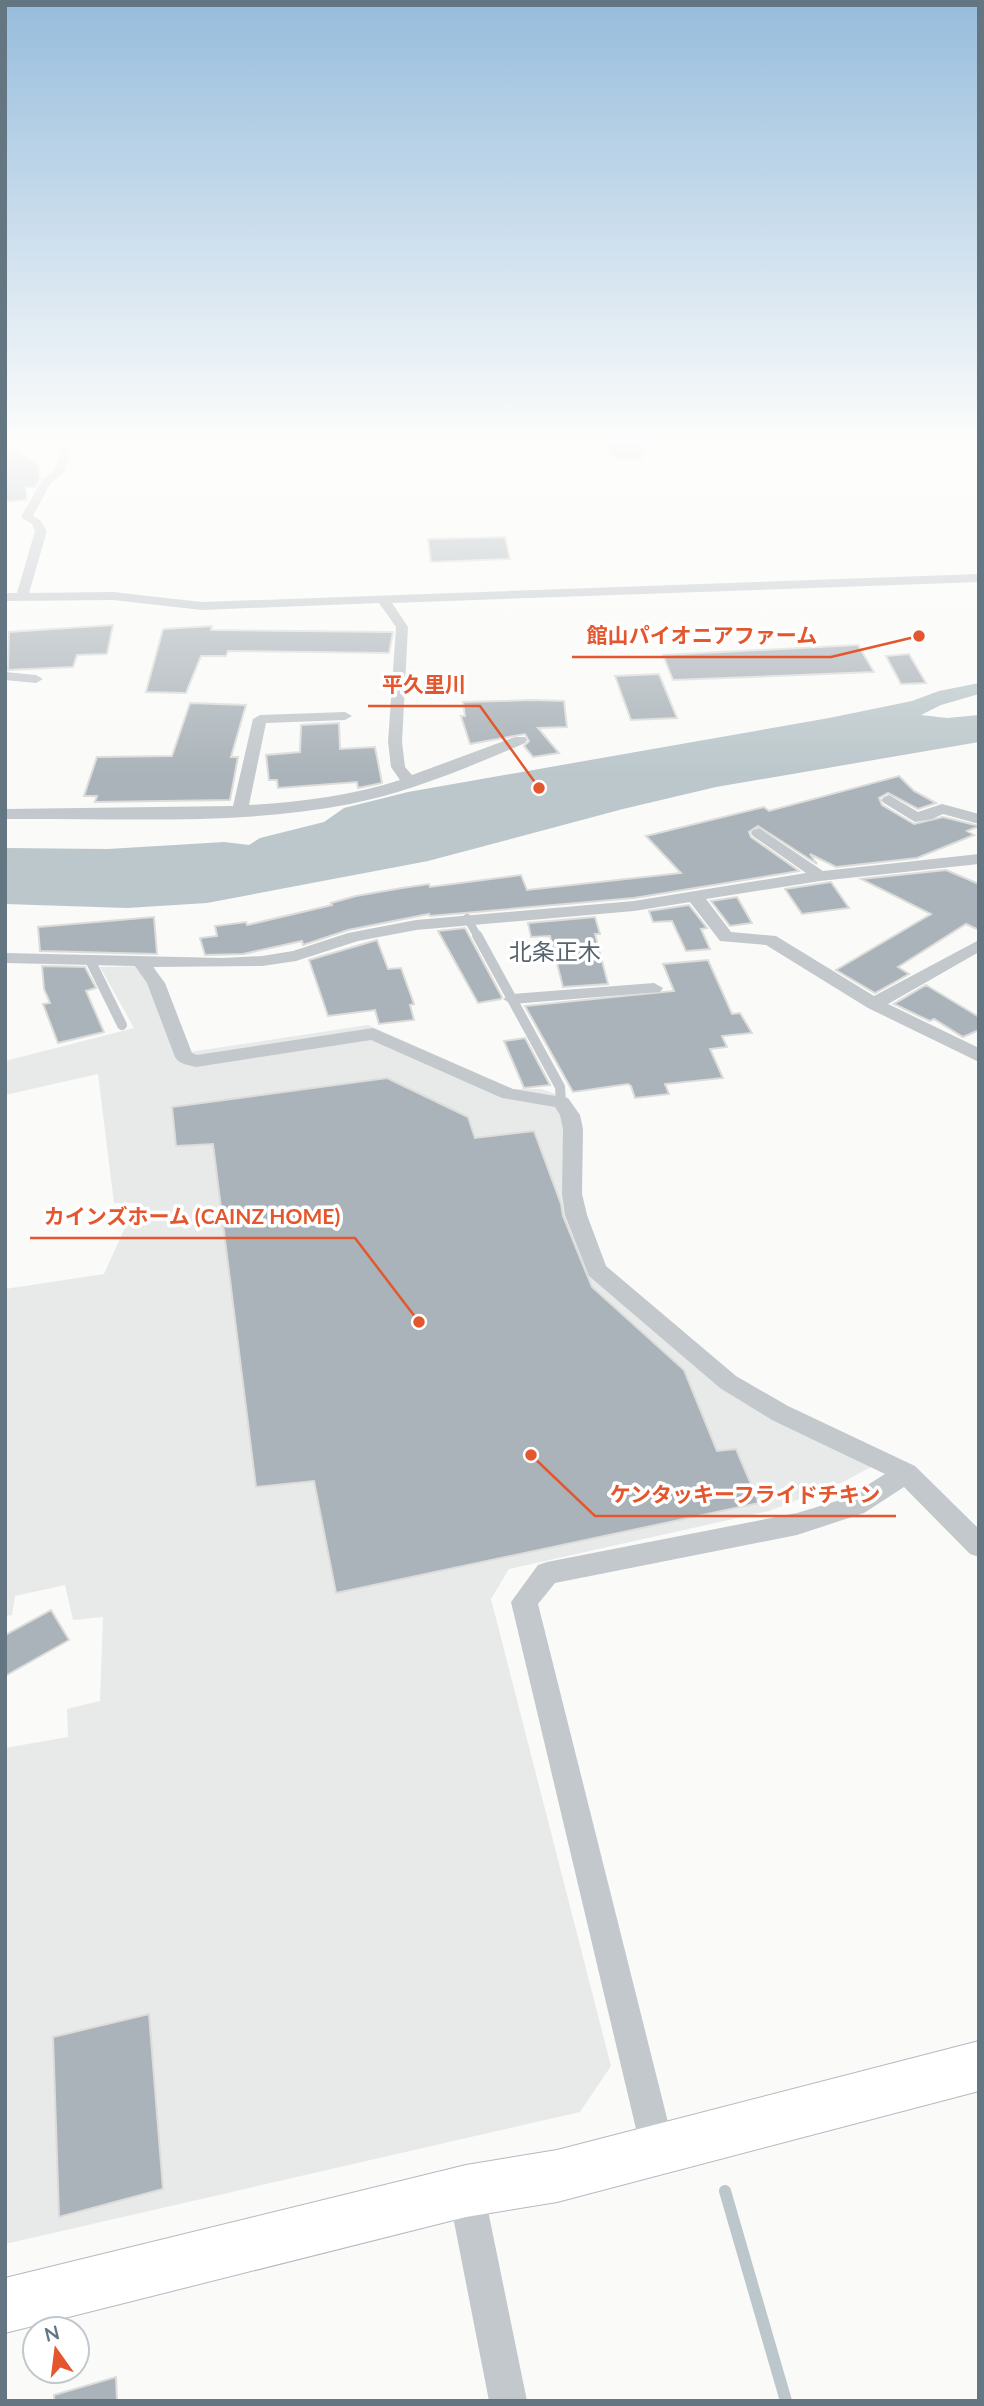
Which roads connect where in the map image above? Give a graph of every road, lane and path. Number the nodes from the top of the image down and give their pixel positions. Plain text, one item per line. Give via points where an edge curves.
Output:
1 (35, 550) edge
2 (979, 578) edge
3 (5, 597) edge
4 (22, 597) junction
5 (382, 598) junction
6 (5, 676) edge
7 (36, 679) dead end
8 (345, 716) dead end
9 (520, 740) dead end
10 (408, 780) junction
11 (889, 800) dead end
12 (240, 811) junction
13 (5, 814) edge
14 (979, 819) edge
15 (759, 833) dead end
16 (979, 859) edge
17 (820, 876) junction
18 (696, 898) junction
19 (467, 918) junction
20 (979, 945) edge
21 (5, 958) edge
22 (90, 960) junction
23 (141, 962) junction
24 (654, 988) dead end
25 (512, 999) junction
26 (874, 1004) junction
27 (122, 1025) dead end
28 (979, 1056) edge
29 (561, 1102) junction
30 (905, 1473) junction
31 (979, 1546) edge
32 (979, 2066) edge
33 (659, 2150) junction
34 (466, 2191) junction
35 (5, 2306) edge
36 (508, 2401) edge

1 - 4 street
2 - 5 street
3 - 4 street
4 - 5 street via 113,596 202,606
5 - 10 street via 402,627 395,742 398,767
6 - 7 street
8 - 12 street via 260,719
9 - 10 street
10 - 12 street via 351,799
11 - 14 street via 915,817 942,809
12 - 13 street
15 - 17 street
16 - 17 street
17 - 18 street
18 - 19 street
18 - 26 street via 726,937 770,940
19 - 23 street via 354,937 296,956 262,961
19 - 25 lane
20 - 26 street
21 - 22 street
22 - 23 street
22 - 27 lane
23 - 29 street via 156,983 184,1057 196,1061 373,1034 509,1094
24 - 25 street
25 - 29 lane via 560,1087
26 - 28 street
29 - 30 street via 573,1129 576,1215 597,1270 728,1382 780,1413
30 - 31 street
30 - 33 street via 855,1506 797,1524 547,1573 524,1602
32 - 33 street
33 - 34 street via 557,2176
34 - 35 street
34 - 36 street

